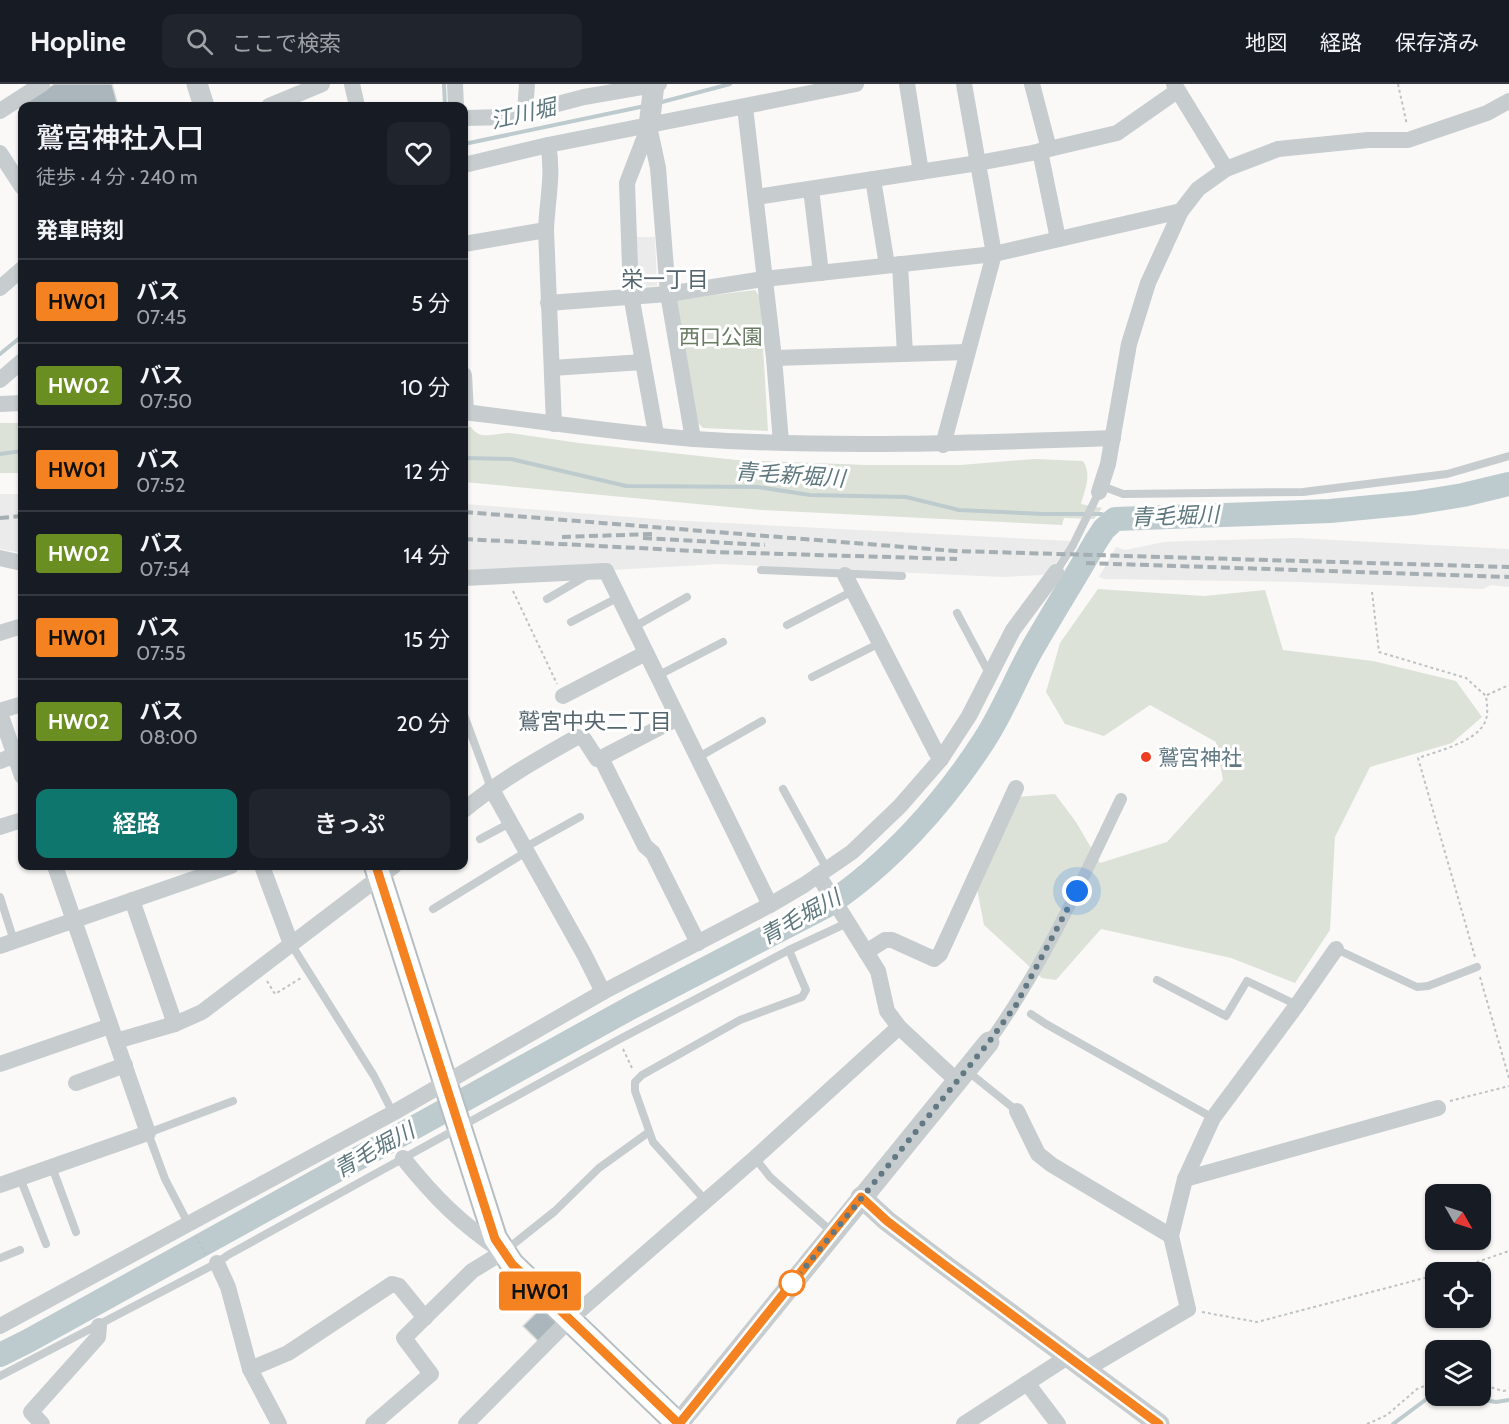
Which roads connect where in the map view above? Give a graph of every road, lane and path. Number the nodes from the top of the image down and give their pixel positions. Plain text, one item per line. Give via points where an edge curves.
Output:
1 (42, 84) edge
2 (197, 84) edge
3 (322, 84) edge
4 (352, 84) edge
5 (454, 84) edge
6 (527, 84) edge
7 (655, 84) edge
8 (856, 84) edge
9 (907, 84) edge
10 (964, 84) edge
11 (1032, 84) edge
12 (1398, 84) edge
13 (1175, 87) edge
14 (302, 88) edge
15 (584, 90) edge
16 (1509, 101) edge
17 (203, 102) edge
18 (276, 102) edge
19 (356, 102) edge
20 (456, 102) edge
21 (744, 107) junction
22 (0, 111) edge
23 (525, 112) junction
24 (468, 118) edge
25 (649, 126) junction
26 (1408, 140) junction
27 (548, 145) junction
28 (1045, 150) junction
29 (0, 153) edge
30 (978, 163) junction
31 (468, 164) edge
32 (1226, 169) junction
33 (921, 172) junction
34 (873, 179) junction
35 (18, 181) edge
36 (811, 189) junction
37 (756, 197) junction
38 (1180, 211) junction
39 (546, 230) junction
40 (1058, 239) junction
41 (468, 243) edge
42 (994, 254) junction
43 (894, 265) junction
44 (18, 272) edge
45 (821, 273) junction
46 (764, 279) junction
47 (0, 288) edge
48 (668, 294) junction
49 (631, 295) junction
50 (548, 303) junction
51 (968, 352) junction
52 (905, 354) junction
53 (774, 358) junction
54 (643, 362) junction
55 (18, 364) edge
56 (552, 368) junction
57 (0, 380) edge
58 (18, 403) edge
59 (0, 404) edge
60 (468, 412) edge
61 (554, 424) junction
62 (656, 434) junction
63 (1113, 438) junction
64 (693, 439) junction
65 (781, 442) junction
66 (943, 445) junction
67 (1509, 456) edge
68 (1098, 492) junction
69 (0, 558) edge
70 (18, 562) edge
71 (761, 570) dead end
72 (594, 572) junction
73 (1056, 572) joint
74 (506, 575) junction
75 (846, 575) junction
76 (902, 576) dead end
77 (468, 578) edge
78 (853, 591) junction
79 (1372, 592) dead end
80 (619, 597) junction
81 (687, 597) dead end
82 (547, 598) dead end
83 (957, 613) dead end
84 (571, 622) dead end
85 (787, 624) dead end
86 (18, 627) edge
87 (634, 627) junction
88 (0, 633) edge
89 (723, 642) dead end
90 (879, 643) junction
91 (646, 653) junction
92 (990, 675) junction
93 (657, 676) junction
94 (812, 677) dead end
95 (1509, 685) edge
96 (563, 696) junction
97 (1486, 696) junction
98 (18, 705) edge
99 (0, 712) edge
100 (678, 718) junction
101 (762, 721) dead end
102 (468, 726) edge
103 (581, 737) junction
104 (8, 758) edge
105 (602, 758) junction
106 (698, 758) junction
107 (942, 759) junction
108 (18, 771) edge
109 (491, 788) junction
110 (1016, 788) dead end
111 (783, 789) dead end
112 (1121, 799) dead end
113 (468, 807) edge
114 (580, 816) dead end
115 (18, 821) edge
116 (510, 823) junction
117 (0, 827) edge
118 (480, 839) dead end
119 (525, 850) junction
120 (56, 870) edge
121 (219, 870) edge
122 (263, 870) edge
123 (382, 870) edge
124 (383, 870) edge
125 (822, 875) junction
126 (0, 897) edge
127 (132, 900) junction
128 (770, 905) junction
129 (434, 909) dead end
130 (845, 920) junction
131 (74, 921) junction
132 (698, 943) junction
133 (7, 944) edge
134 (291, 944) junction
135 (789, 950) junction
136 (1336, 950) joint
137 (866, 952) junction
138 (1477, 967) junction
139 (258, 969) junction
140 (310, 972) junction
141 (1157, 980) dead end
142 (603, 992) junction
143 (1297, 1005) junction
144 (1031, 1014) dead end
145 (175, 1024) junction
146 (899, 1027) junction
147 (113, 1034) junction
148 (618, 1040) junction
149 (989, 1042) joint
150 (0, 1064) edge
151 (125, 1065) junction
152 (962, 1076) junction
153 (1509, 1078) edge
154 (638, 1079) junction
155 (76, 1083) dead end
156 (447, 1086) junction
157 (1509, 1086) edge
158 (233, 1101) dead end
159 (1438, 1108) joint
160 (1017, 1111) joint
161 (393, 1113) junction
162 (1213, 1118) junction
163 (460, 1124) junction
164 (649, 1132) junction
165 (148, 1133) junction
166 (403, 1158) junction
167 (754, 1158) junction
168 (52, 1167) junction
169 (20, 1178) junction
170 (1185, 1179) junction
171 (0, 1185) edge
172 (861, 1197) junction
173 (706, 1201) junction
174 (190, 1228) junction
175 (76, 1232) dead end
176 (833, 1233) junction
177 (1171, 1236) junction
178 (46, 1244) dead end
179 (20, 1250) dead end
180 (1509, 1251) edge
181 (503, 1252) junction
182 (0, 1258) edge
183 (213, 1262) junction
184 (1477, 1262) edge
185 (1425, 1278) edge
186 (1188, 1309) junction
187 (425, 1318) junction
188 (570, 1320) junction
189 (1, 1322) edge
190 (99, 1326) junction
191 (1069, 1356) junction
192 (250, 1369) junction
193 (1086, 1369) junction
194 (0, 1377) edge
195 (1028, 1383) junction
196 (1425, 1386) edge
197 (1491, 1387) edge
198 (1509, 1390) edge
199 (968, 1423) edge
200 (42, 1424) edge
201 (279, 1424) edge
202 (374, 1424) edge
203 (466, 1424) edge
204 (679, 1424) edge
205 (1058, 1424) edge
206 (1159, 1424) edge
207 (1368, 1424) edge

1 - 22 street
2 - 17 street
3 - 14 street
4 - 19 street
5 - 20 street
6 - 23 street
7 - 15 street
7 - 25 street
8 - 21 street
9 - 33 street
10 - 30 street
11 - 28 street
12 - 26 path
13 - 28 street via 1117,133
13 - 32 street
14 - 18 street
15 - 23 street
16 - 26 street via 1488,113
21 - 25 street
21 - 37 street
23 - 24 street via 508,117
25 - 27 street
25 - 48 street via 658,168
25 - 49 street via 627,183
26 - 32 street via 1278,149
27 - 31 street
27 - 39 street via 551,178
28 - 30 street
28 - 40 street
29 - 35 street
30 - 33 street
30 - 42 street
32 - 38 street via 1198,189
33 - 34 street
34 - 36 street
34 - 43 street
36 - 37 street
36 - 45 street
37 - 46 street
38 - 40 street
38 - 63 street via 1148,283 1129,344
39 - 41 street
39 - 50 street
40 - 42 street
42 - 43 street
42 - 51 street
43 - 45 street
43 - 52 street
44 - 47 street
45 - 46 street
46 - 48 street
46 - 53 street
48 - 49 street
48 - 64 street
49 - 50 street
49 - 54 street
50 - 56 street
51 - 52 street
51 - 66 street
52 - 53 street
53 - 65 street
54 - 56 street
54 - 62 street
55 - 57 street
56 - 61 street
58 - 59 street
60 - 61 street
61 - 62 street
62 - 64 street
63 - 66 street
63 - 68 street
64 - 65 street
65 - 66 street
67 - 68 lane via 1448,474 1303,492
68 - 73 lane
69 - 70 street
71 - 75 lane
72 - 74 street
72 - 80 street via 606,571
72 - 82 lane
73 - 92 street via 1017,624
74 - 77 street
74 - 96 path
75 - 76 lane
75 - 78 street
78 - 85 lane
78 - 90 street
79 - 97 path via 1379,652 1466,678
80 - 84 lane
80 - 87 street
81 - 87 lane
83 - 92 lane
86 - 88 street
87 - 91 street
89 - 93 lane
90 - 94 lane
90 - 107 street
91 - 93 street
91 - 96 street
92 - 107 street
93 - 100 street
95 - 97 path
96 - 103 path
97 - 138 path via 1488,711 1484,724 1475,733 1461,743 1418,758
98 - 99 street
99 - 104 street
100 - 105 street
100 - 106 street
101 - 106 lane
102 - 109 lane
103 - 105 street via 597,759
103 - 109 street
104 - 108 street
105 - 132 street
106 - 128 street
107 - 125 street via 852,852
109 - 113 street
109 - 116 street
110 - 137 street via 940,954 934,958 892,940
111 - 125 lane
112 - 149 street via 1016,1005
114 - 119 lane
115 - 117 street
116 - 118 lane
116 - 119 street
119 - 129 lane
119 - 142 street
120 - 131 street
121 - 127 street
122 - 134 street
123 - 134 street
124 - 156 main road
125 - 128 street
125 - 130 street
126 - 133 lane
127 - 131 street
127 - 145 street
128 - 132 street
130 - 135 lane
130 - 137 street
131 - 133 street
131 - 147 street
132 - 142 street
134 - 139 street
134 - 140 lane
135 - 148 lane
135 - 154 lane via 806,990 802,997 740,1020
136 - 138 lane via 1417,987
136 - 143 street
137 - 146 street via 878,970 887,1011
138 - 153 path
139 - 140 path via 275,994
139 - 145 street via 202,1012
140 - 161 lane
141 - 143 lane via 1226,1016 1247,981
142 - 156 street
143 - 162 street
144 - 162 lane
145 - 147 street
146 - 152 street
146 - 167 street
147 - 150 street
147 - 151 street
148 - 154 path
148 - 163 lane
149 - 152 street
151 - 155 street
151 - 165 street
152 - 160 lane
152 - 172 street
154 - 164 lane via 635,1091
156 - 161 street
156 - 163 main road
157 - 159 path via 1443,1102
158 - 165 lane
159 - 170 street
160 - 177 street via 1038,1154
161 - 174 street
162 - 170 street
163 - 166 lane
163 - 181 main road via 490,1223
164 - 173 lane via 653,1142
164 - 181 lane via 599,1168 555,1211
165 - 168 street
165 - 174 lane via 165,1179
166 - 181 street via 429,1191
166 - 183 lane
167 - 173 street
167 - 176 lane
168 - 169 street
168 - 175 lane
169 - 171 street
169 - 178 lane
170 - 177 street
172 - 176 street
172 - 191 street via 887,1221
173 - 188 street
174 - 183 path
174 - 189 street
176 - 204 street
177 - 186 street
179 - 182 lane
180 - 184 path
181 - 187 street via 466,1276
181 - 188 main road
183 - 190 lane
183 - 192 street via 228,1287
185 - 186 path via 1257,1322
186 - 193 street
187 - 192 street via 399,1286 392,1284 288,1353
187 - 202 street via 404,1338 430,1374
188 - 203 street
188 - 204 main road
190 - 194 lane
190 - 200 street via 98,1337 31,1412
191 - 193 street
191 - 195 street
192 - 201 street
193 - 206 street
195 - 199 street
195 - 205 street
196 - 207 path
197 - 198 path

